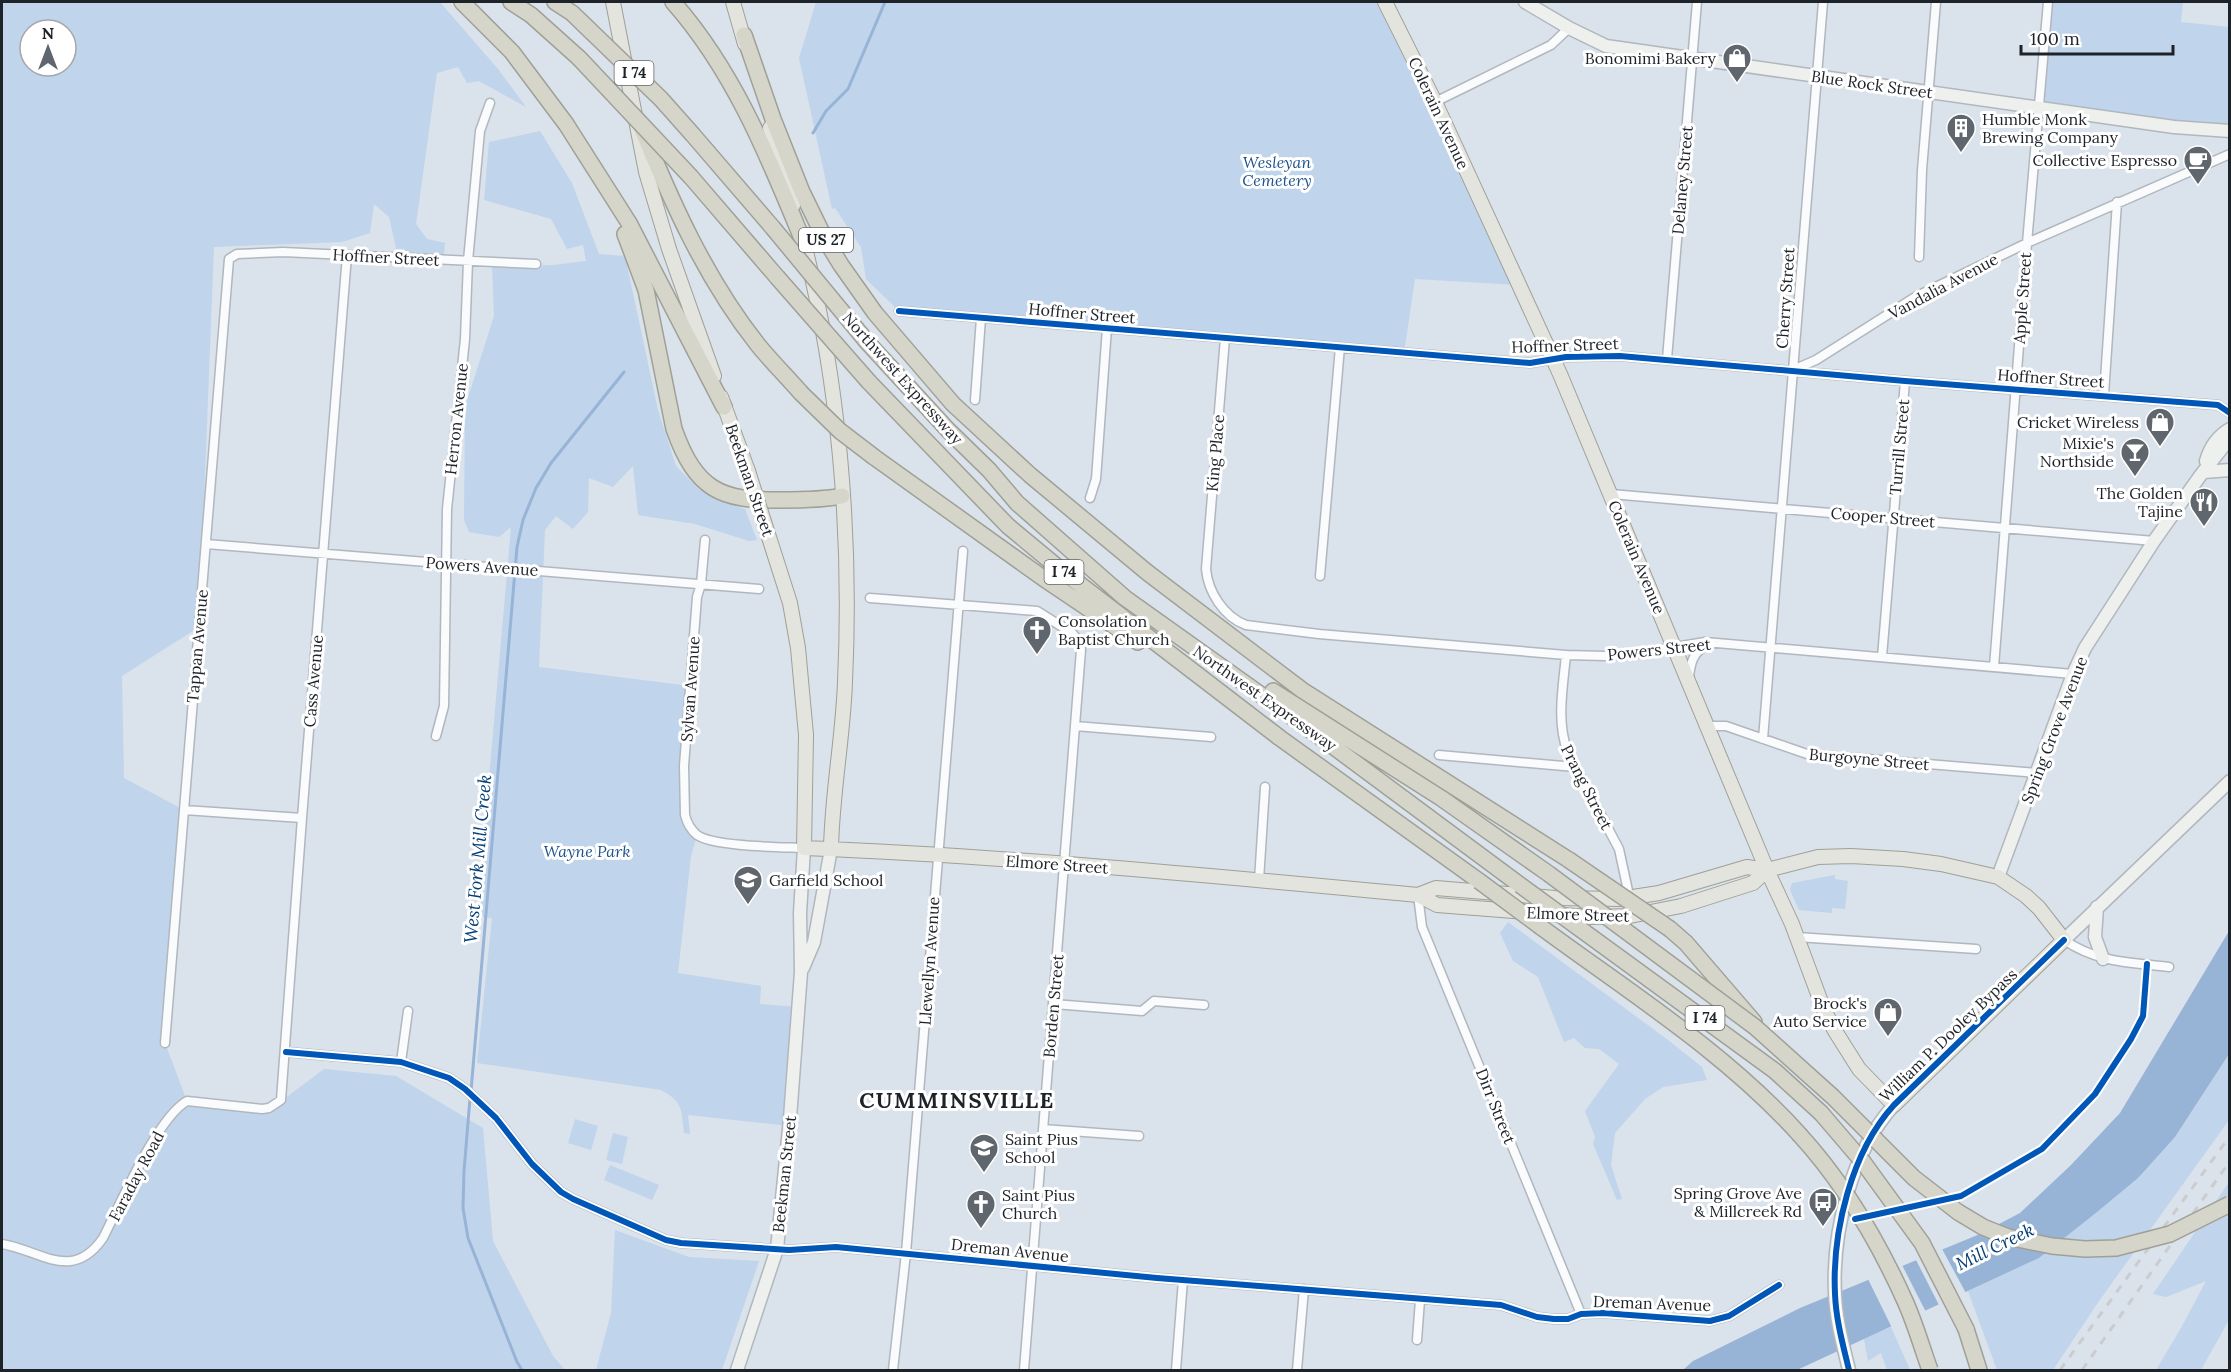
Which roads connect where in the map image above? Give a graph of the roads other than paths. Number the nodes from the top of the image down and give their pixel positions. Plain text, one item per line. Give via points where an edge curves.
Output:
1 (462, 2) edge
2 (511, 2) edge
3 (555, 2) edge
4 (613, 2) edge
5 (674, 2) edge
6 (733, 2) edge
7 (1385, 2) edge
8 (1697, 2) edge
9 (1823, 2) edge
10 (1936, 2) edge
11 (2049, 2) edge
12 (1530, 3) edge
13 (1569, 28) junction
14 (744, 34) junction
15 (1692, 57) junction
16 (1817, 76) junction
17 (1928, 92) junction
18 (1435, 102) junction
19 (490, 103) dead end
20 (2039, 108) junction
21 (633, 109) junction
22 (2229, 131) edge
23 (2229, 154) edge
24 (611, 197) junction
25 (2117, 202) junction
26 (803, 241) junction
27 (2027, 243) junction
28 (237, 254) joint
29 (347, 255) junction
30 (1918, 257) dead end
31 (468, 261) junction
32 (536, 264) dead end
33 (899, 311) dead end
34 (981, 318) junction
35 (1107, 328) junction
36 (1225, 338) junction
37 (1340, 347) junction
38 (1553, 359) junction
39 (1667, 359) junction
40 (1793, 370) junction
41 (1905, 381) junction
42 (2016, 390) junction
43 (2104, 395) junction
44 (975, 400) dead end
45 (724, 407) junction
46 (2229, 413) edge
47 (2229, 429) edge
48 (2229, 438) edge
49 (2229, 470) edge
50 (2204, 472) junction
51 (1611, 494) junction
52 (842, 496) junction
53 (1090, 498) dead end
54 (1782, 509) junction
55 (1893, 518) junction
56 (2004, 528) junction
57 (705, 540) dead end
58 (2154, 541) junction
59 (206, 544) junction
60 (963, 551) dead end
61 (323, 554) junction
62 (447, 564) junction
63 (1206, 569) joint
64 (1320, 576) dead end
65 (701, 584) junction
66 (759, 589) dead end
67 (870, 598) dead end
68 (957, 604) junction
69 (1716, 643) junction
70 (1674, 647) junction
71 (1771, 647) junction
72 (1566, 655) junction
73 (1882, 657) junction
74 (1212, 660) junction
75 (1994, 667) junction
76 (2073, 674) junction
77 (1688, 682) junction
78 (1075, 726) junction
79 (1707, 726) junction
80 (436, 736) dead end
81 (1211, 737) dead end
82 (1280, 738) junction
83 (1379, 739) junction
84 (1763, 739) junction
85 (1439, 755) dead end
86 (1575, 766) junction
87 (2036, 773) junction
88 (2229, 781) edge
89 (1265, 787) dead end
90 (184, 810) junction
91 (302, 818) junction
92 (697, 835) joint
93 (804, 848) junction
94 (831, 849) junction
95 (1518, 852) junction
96 (938, 855) junction
97 (1065, 865) junction
98 (1767, 870) junction
99 (1998, 877) junction
100 (1259, 880) junction
101 (1418, 895) junction
102 (1630, 898) junction
103 (2097, 908) junction
104 (1633, 916) junction
105 (1797, 937) junction
106 (2064, 940) junction
107 (1976, 949) dead end
108 (2103, 959) junction
109 (2169, 967) dead end
110 (801, 972) junction
111 (1054, 1004) junction
112 (1204, 1005) dead end
113 (408, 1011) dead end
114 (165, 1043) dead end
115 (286, 1052) junction
116 (401, 1062) junction
117 (276, 1105) joint
118 (1894, 1105) junction
119 (1821, 1113) junction
120 (1043, 1129) junction
121 (1139, 1136) dead end
122 (2229, 1204) edge
123 (2, 1244) edge
124 (777, 1249) junction
125 (906, 1253) junction
126 (1033, 1267) junction
127 (1183, 1280) junction
128 (1779, 1285) dead end
129 (1304, 1289) junction
130 (1420, 1300) junction
131 (1581, 1314) junction
132 (1417, 1340) dead end
133 (1846, 1368) edge
134 (737, 1371) edge
135 (893, 1371) edge
136 (1024, 1371) edge
137 (1176, 1371) edge
138 (1297, 1371) edge
139 (1930, 1371) edge
140 (1979, 1371) edge

1 - 24 highway via 512,52 541,89
2 - 82 highway, Northwest Expressway / I 74, bridge via 579,58 692,177 868,382 1008,526
3 - 74 highway, Northwest Expressway / I 74, bridge via 661,99 868,343 1017,502 1125,598
4 - 21 main road, Beekman Street
5 - 26 highway via 697,29 739,96
6 - 14 main road, Beekman Street / US 27
7 - 18 main road, Colerain Avenue
8 - 15 street, Delaney Street
9 - 16 street, Cherry Street
10 - 17 street
11 - 20 street, Apple Street
12 - 13 main road, Blue Rock Street
13 - 15 main road, Blue Rock Street via 1600,45
13 - 18 street via 1551,45
14 - 26 main road, Beekman Street via 748,62
14 - 83 highway, US 27 via 773,119 825,239 875,313 963,413 1030,475 1148,573 1302,690
15 - 16 main road, Blue Rock Street
15 - 39 street, Delaney Street
16 - 17 main road, Blue Rock Street
16 - 40 street, Cherry Street
17 - 20 main road, Blue Rock Street
17 - 30 street
18 - 38 main road, Colerain Avenue
19 - 31 street, Herron Avenue via 480,131
20 - 22 main road, Blue Rock Street
20 - 27 street, Apple Street
21 - 45 main road, Beekman Street via 646,172 669,249
21 - 82 highway, bridge via 671,200 717,285 758,345 801,393 874,458
23 - 25 street, Vandalia Avenue
24 - 45 highway via 655,270
24 - 52 highway via 646,290 669,410 688,461 704,481 740,499
25 - 27 street, Vandalia Avenue
25 - 43 street
26 - 52 main road, Beekman Street via 829,361
27 - 40 street, Vandalia Avenue via 1917,297 1816,360
27 - 42 street, Apple Street
28 - 29 street, Hoffner Street
28 - 59 street, Tappan Avenue via 229,259
29 - 31 street, Hoffner Street
29 - 61 street, Cass Avenue
31 - 32 street, Hoffner Street
31 - 62 street, Herron Avenue via 465,339 447,509
33 - 34 street, Hoffner Street
34 - 35 street, Hoffner Street
34 - 44 street
35 - 36 street, Hoffner Street
35 - 53 street via 1096,479
36 - 37 street, Hoffner Street
36 - 63 street, King Place
37 - 38 street, Hoffner Street via 1530,363
37 - 64 street
38 - 39 street, Hoffner Street
38 - 51 main road, Colerain Avenue
39 - 40 street, Hoffner Street
40 - 41 street, Hoffner Street
40 - 54 street, Cherry Street
41 - 42 street, Hoffner Street
41 - 55 street, Turrill Street
42 - 43 street, Hoffner Street
42 - 56 street, Apple Street
43 - 46 street, Hoffner Street via 2218,405
45 - 93 main road, Beekman Street, bridge via 790,603 806,735
47 - 50 main road, Spring Grove Avenue via 2209,452
48 - 50 main road, Spring Grove Avenue
49 - 50 main road
50 - 58 main road, Spring Grove Avenue
51 - 54 street, Cooper Street
51 - 70 main road, Colerain Avenue
52 - 94 main road, Beekman Street via 847,598 845,680
54 - 55 street, Cooper Street
54 - 71 street, Cherry Street
55 - 56 street, Cooper Street
55 - 73 street, Turrill Street
56 - 58 street, Cooper Street
56 - 75 street, Apple Street
57 - 65 street, Sylvan Avenue
58 - 76 main road, Spring Grove Avenue via 2085,648
59 - 61 street, Powers Avenue
59 - 90 street, Tappan Avenue
60 - 68 street, Llewellyn Avenue
61 - 62 street, Powers Avenue
61 - 91 street, Cass Avenue
62 - 65 street, Powers Avenue
62 - 80 street, Herron Avenue via 444,706
63 - 72 street, Powers Street via 1207,580 1222,606 1236,621 1246,625
65 - 66 street, Powers Avenue
65 - 92 street, Sylvan Avenue via 684,766 685,815
67 - 68 street
68 - 78 street, Borden Street via 1037,611 1072,633 1081,650
68 - 96 street, Llewellyn Avenue
69 - 70 street, Powers Street
69 - 71 street, Powers Street
69 - 77 street via 1696,653
70 - 72 street, Powers Street via 1622,655
70 - 77 main road, Colerain Avenue
71 - 73 street, Powers Street
71 - 84 street, Cherry Street
72 - 86 street, Prang Street via 1562,733
73 - 75 street, Powers Street
74 - 95 highway via 1267,688 1441,798
74 - 119 highway, Northwest Expressway / I 74, bridge via 1775,1071
75 - 76 street, Powers Street
76 - 87 main road, Spring Grove Avenue
77 - 79 main road, Colerain Avenue
78 - 81 street
78 - 97 street, Borden Street
79 - 84 street, Burgoyne Street via 1726,726
79 - 98 main road, Colerain Avenue
82 - 139 highway, Northwest Expressway / I 74, bridge via 1679,1028 1779,1112 1859,1214 1906,1302
83 - 95 highway
83 - 119 highway, bridge via 1670,929 1807,1082
84 - 87 street, Burgoyne Street via 1811,755
85 - 86 street
86 - 102 street, Prang Street via 1619,849
87 - 99 main road, Spring Grove Avenue
88 - 103 main road, William P. Dooley Bypass
89 - 100 street
90 - 91 street
90 - 114 street, Tappan Avenue
91 - 115 street, Cass Avenue
92 - 93 street, Elmore Street via 715,842
93 - 94 main road, Elmore Street
93 - 110 main road, Beekman Street
94 - 96 main road, Elmore Street
94 - 110 main road, Beekman Street via 814,942
95 - 122 highway, bridge via 1755,1027 1914,1178 1983,1227 2008,1237 2052,1246 2116,1248 2170,1234
96 - 97 main road, Elmore Street
96 - 125 street, Llewellyn Avenue
97 - 100 main road, Elmore Street
97 - 111 street, Borden Street
98 - 99 main road, Elmore Street via 1818,857 1851,856 1941,864
98 - 102 main road, Elmore Street via 1747,867 1669,891
98 - 104 main road, Elmore Street via 1753,883
98 - 105 main road, Colerain Avenue
99 - 106 main road, Elmore Street via 2039,908
100 - 101 main road, Elmore Street
101 - 102 main road, Elmore Street via 1436,888 1584,900
101 - 104 main road, Elmore Street via 1437,905 1589,917
101 - 131 street, Dirr Street via 1422,927
102 - 104 street, Prang Street
103 - 106 main road, William P. Dooley Bypass
103 - 108 main road via 2096,937
105 - 107 street
105 - 118 main road, Colerain Avenue via 1835,1031 1859,1069
106 - 108 street
106 - 118 main road, William P. Dooley Bypass
108 - 109 street
110 - 124 main road, Beekman Street
111 - 112 street via 1142,1011 1154,1001
111 - 120 street, Borden Street
113 - 116 street
115 - 116 street, Dreman Avenue
115 - 117 street, Cass Avenue via 281,1101
116 - 124 street, Dreman Avenue via 449,1078 465,1089 496,1118 550,1183 573,1199 666,1240
117 - 123 street, Faraday Road via 262,1109 187,1101 179,1106 158,1132 103,1238 82,1257 54,1261
118 - 133 main road, William P. Dooley Bypass via 1861,1156 1846,1199 1836,1250 1835,1294
119 - 140 highway, Northwest Expressway / I 74, bridge via 1863,1161 1922,1243 1966,1329
120 - 121 street
120 - 126 street, Borden Street
124 - 125 street, Dreman Avenue via 836,1247
124 - 134 main road, Beekman Street
125 - 126 street, Dreman Avenue
125 - 135 street, Llewellyn Avenue
126 - 127 street, Dreman Avenue
126 - 136 street, Borden Street
127 - 129 street, Dreman Avenue
127 - 137 street
128 - 131 street, Dreman Avenue via 1721,1319
129 - 130 street, Dreman Avenue
129 - 138 street
130 - 131 street, Dreman Avenue via 1501,1305 1554,1319
130 - 132 street

